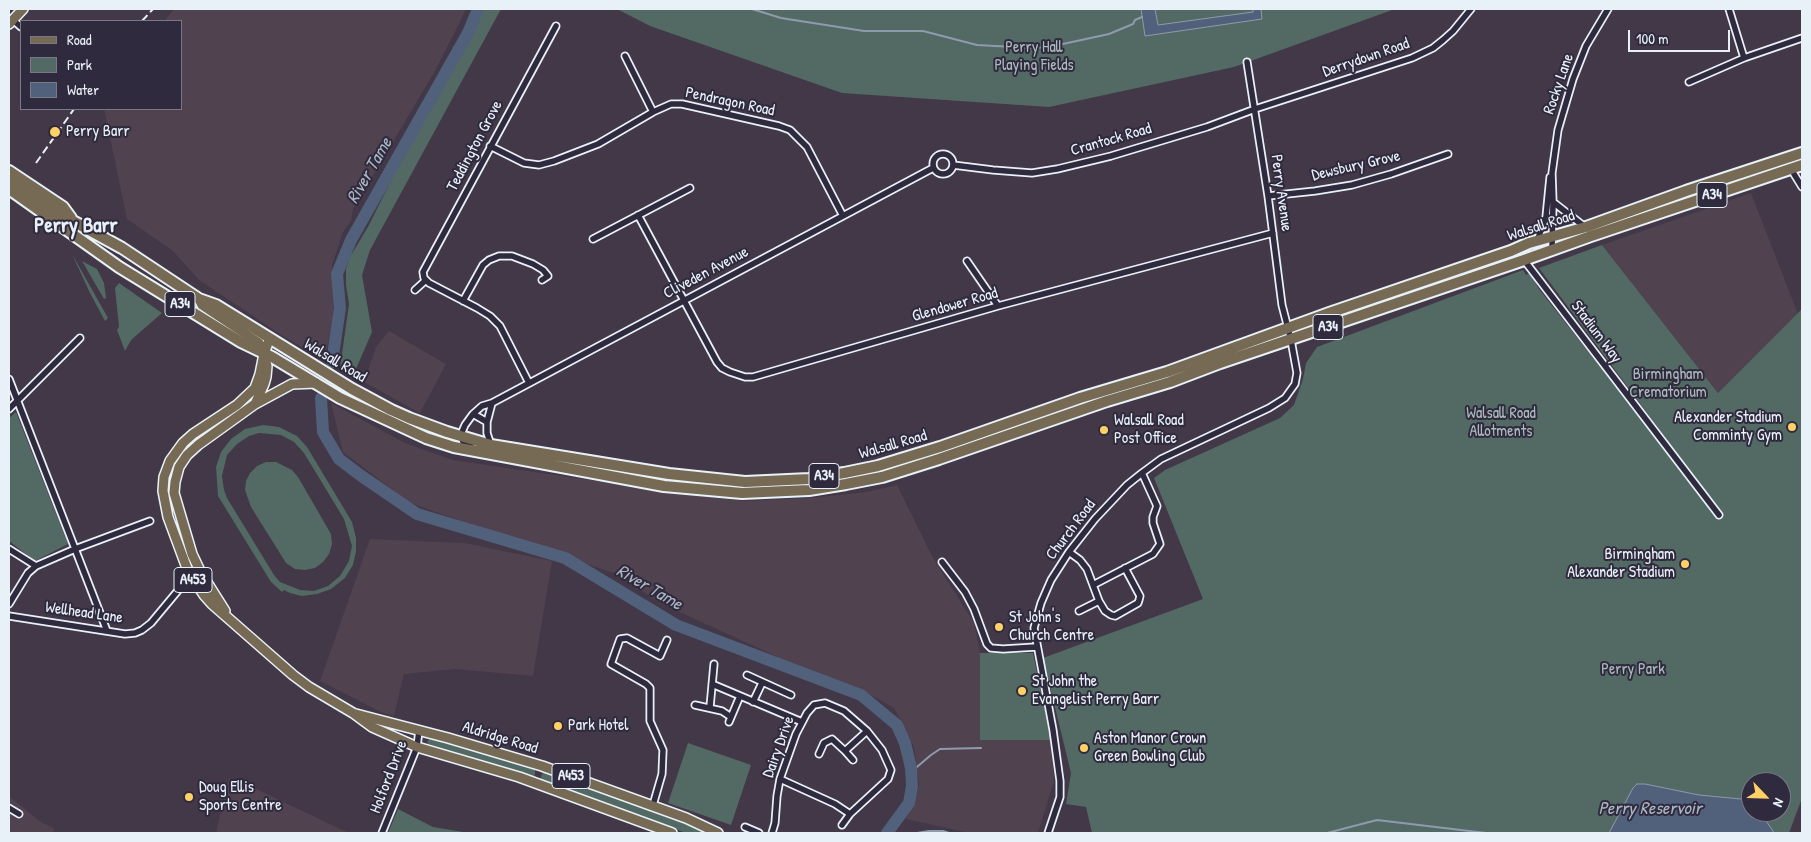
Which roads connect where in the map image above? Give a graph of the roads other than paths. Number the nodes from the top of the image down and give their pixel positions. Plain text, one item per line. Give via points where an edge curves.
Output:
1 (23, 9) edge
2 (1471, 9) edge
3 (1608, 9) edge
4 (1729, 9) edge
5 (11, 22) edge
6 (556, 26) dead end
7 (1802, 38) edge
8 (625, 56) dead end
9 (1744, 58) junction
10 (1247, 62) dead end
11 (1689, 82) dead end
12 (1255, 109) junction
13 (653, 112) junction
14 (490, 146) junction
15 (1802, 153) edge
16 (1448, 154) dead end
17 (954, 165) junction
18 (1802, 166) edge
19 (933, 168) junction
20 (9, 171) edge
21 (1552, 173) junction
22 (1794, 174) dead end
23 (9, 181) edge
24 (1802, 187) edge
25 (690, 188) dead end
26 (9, 190) edge
27 (1268, 196) junction
28 (9, 198) edge
29 (1554, 202) junction
30 (638, 215) junction
31 (843, 216) junction
32 (73, 220) junction
33 (59, 224) junction
34 (1586, 227) junction
35 (1273, 233) junction
36 (1553, 236) junction
37 (593, 239) dead end
38 (1537, 240) junction
39 (496, 248) dead end
40 (1552, 250) junction
41 (1511, 251) junction
42 (499, 256) junction
43 (1524, 260) junction
44 (967, 261) dead end
45 (426, 280) junction
46 (542, 280) dead end
47 (415, 290) dead end
48 (199, 299) junction
49 (683, 300) junction
50 (463, 301) junction
51 (998, 306) junction
52 (1288, 328) junction
53 (80, 338) dead end
54 (269, 340) junction
55 (1292, 340) junction
56 (263, 357) junction
57 (9, 379) edge
58 (316, 383) junction
59 (529, 383) junction
60 (17, 401) junction
61 (492, 403) junction
62 (255, 404) junction
63 (9, 409) edge
64 (474, 414) junction
65 (487, 422) junction
66 (461, 437) junction
67 (490, 444) junction
68 (530, 462) junction
69 (1142, 473) junction
70 (1718, 515) dead end
71 (150, 521) dead end
72 (9, 549) edge
73 (75, 549) junction
74 (1069, 552) junction
75 (942, 562) dead end
76 (36, 566) junction
77 (1125, 568) junction
78 (201, 573) junction
79 (193, 579) junction
80 (1093, 584) junction
81 (1099, 601) junction
82 (9, 604) edge
83 (1079, 611) dead end
84 (9, 616) edge
85 (229, 618) junction
86 (107, 631) junction
87 (667, 640) dead end
88 (1036, 646) junction
89 (714, 664) dead end
90 (747, 675) dead end
91 (762, 683) junction
92 (712, 684) junction
93 (792, 695) dead end
94 (740, 696) junction
95 (753, 702) junction
96 (695, 705) dead end
97 (710, 708) junction
98 (353, 713) junction
99 (802, 722) junction
100 (419, 730) junction
101 (866, 731) junction
102 (417, 748) junction
103 (845, 750) junction
104 (819, 754) dead end
105 (852, 760) dead end
106 (780, 779) junction
107 (653, 806) junction
108 (9, 808) edge
109 (19, 814) dead end
110 (850, 814) junction
111 (842, 824) dead end
112 (745, 827) dead end
113 (382, 833) edge
114 (672, 833) edge
115 (718, 833) edge
116 (759, 833) edge
117 (772, 833) edge
118 (1048, 833) edge

1 - 5 main road
2 - 12 street, Derrydown Road via 1443,40 1412,58
3 - 21 street, Rocky Lane via 1586,46 1573,80 1558,130
4 - 9 street
6 - 14 street, Teddington Grove
7 - 9 street
8 - 13 street
9 - 11 street
10 - 12 street, Perry Avenue
12 - 17 street, Crantock Road via 1112,156 1057,169 1032,173
12 - 27 street, Perry Avenue
13 - 14 street, Pendragon Road via 598,144 539,165 524,163
13 - 31 street, Pendragon Road via 671,104 682,104 790,130 807,147
14 - 45 street, Teddington Grove via 427,263 423,272
15 - 34 highway, Walsall Road / A34
16 - 27 street, Dewsbury Grove via 1352,184
17 - 19 street via 947,174 941,175
17 - 19 street via 948,155 939,154 932,162
18 - 40 highway, Walsall Road / A34
19 - 31 street, Cliveden Avenue
20 - 32 highway via 63,207
21 - 29 street, Rocky Lane
21 - 38 street, Rocky Lane via 1546,217
22 - 24 street
23 - 32 highway, A34
25 - 30 street
26 - 33 highway, A34
27 - 35 street, Perry Avenue
28 - 33 highway, A34 via 48,223
29 - 34 street
29 - 36 street, Rocky Lane
30 - 37 street
30 - 49 street, Glendower Road
31 - 49 street, Cliveden Avenue
32 - 48 highway, Walsall Road / A34
33 - 56 highway, Walsall Road / A34 via 119,267
34 - 36 highway, Walsall Road / A34
35 - 51 street, Glendower Road
35 - 52 street, Perry Avenue
36 - 38 highway, Walsall Road / A34
36 - 40 street, Rocky Lane
38 - 41 highway, Walsall Road / A34
39 - 42 street
40 - 43 highway, Walsall Road / A34
41 - 43 highway
41 - 52 highway, Walsall Road / A34
42 - 46 street via 512,256 533,264 548,276
42 - 50 street via 482,266
43 - 55 highway, Walsall Road / A34
43 - 70 street, Stadium Way
44 - 51 street
45 - 47 street
45 - 50 street
48 - 54 highway, Walsall Road / A34 via 216,306
48 - 56 main road, Walsall Road via 202,305 258,343
49 - 51 street, Glendower Road via 722,368 753,377
49 - 59 street, Cliveden Avenue
50 - 59 street via 490,316 500,326
52 - 55 street
52 - 67 highway, Walsall Road / A34 via 940,447 878,466 809,479 745,482 669,474
53 - 60 street
54 - 56 main road, Aldridge Road
54 - 66 highway, Walsall Road / A34 via 390,410
55 - 68 highway, Walsall Road / A34 via 939,459 837,486 742,493 664,486
55 - 69 street, Church Road via 1297,373 1295,384 1285,398 1161,459
56 - 58 highway, Walsall Road / A34
56 - 62 main road via 266,377
56 - 79 main road, Aldridge Road / A453 via 258,381 249,395 192,434 170,461 164,477 168,517
57 - 60 street
58 - 62 main road via 292,384
58 - 68 highway, Walsall Road / A34 via 366,411 426,438
59 - 61 street, Cliveden Avenue
60 - 63 street
60 - 73 street
61 - 64 street, Cliveden Avenue via 482,406
61 - 65 street
62 - 78 main road, Aldridge Road / A453 via 198,445 179,466 174,493 176,503
64 - 65 street
64 - 66 street, Cliveden Avenue
65 - 67 street
66 - 67 highway, Walsall Road / A34
66 - 68 street, Walsall Road via 464,444
69 - 74 street, Church Road via 1112,500
69 - 77 street via 1157,506 1153,523 1160,544 1153,554
71 - 73 street
72 - 76 street
73 - 76 street
73 - 86 street
74 - 80 street via 1087,569
74 - 88 street, Church Road via 1041,603 1034,628
75 - 88 street via 965,592 991,648
76 - 82 street
77 - 80 street
77 - 81 street via 1140,596 1138,603 1115,616 1105,611
78 - 79 street
78 - 85 main road, Aldridge Road / A453
79 - 85 main road, Aldridge Road / A453 via 208,600
79 - 86 street, Wellhead Lane via 181,587 142,630 125,634
80 - 81 street
81 - 83 street
84 - 86 street, Wellhead Lane
85 - 98 main road, Aldridge Road / A453 via 293,675
87 - 107 street via 660,656 626,638 620,640 611,664 650,688 650,721 663,750 662,774
88 - 118 street, Church Road via 1060,782 1060,796
89 - 92 street
90 - 91 street
91 - 93 street
91 - 95 street
92 - 94 street
92 - 97 street
94 - 95 street
94 - 97 street via 730,720 722,712
95 - 99 street
96 - 97 street
98 - 100 main road, Aldridge Road / A453
98 - 102 main road, Aldridge Road / A453 via 372,727
99 - 101 street, Dairy Drive via 814,706 825,704 844,711
99 - 106 street, Dairy Drive
100 - 102 street, Holford Drive
100 - 107 main road, Aldridge Road / A453 via 542,766
101 - 103 street
101 - 110 street, Dairy Drive via 882,750 891,770 888,779
102 - 113 street, Holford Drive
102 - 114 main road, Aldridge Road / A453 via 520,777
103 - 104 street via 832,739 824,743
103 - 105 street
106 - 110 street
106 - 117 street, Dairy Drive
107 - 115 main road, Aldridge Road / A453
108 - 109 street
110 - 111 street, Dairy Drive
112 - 116 street

